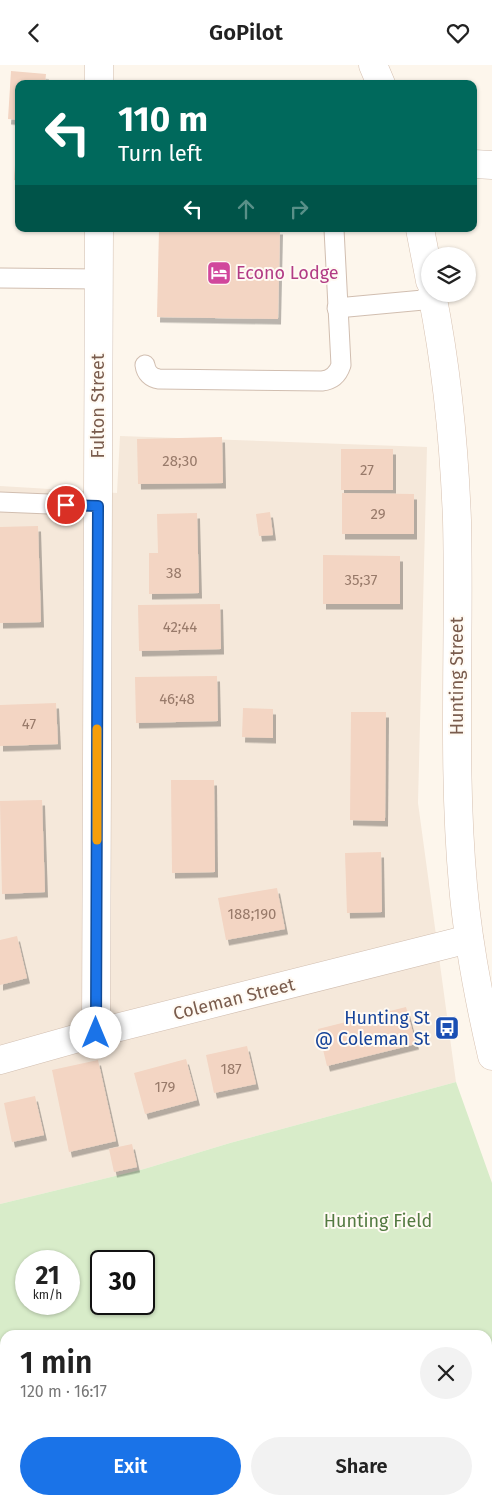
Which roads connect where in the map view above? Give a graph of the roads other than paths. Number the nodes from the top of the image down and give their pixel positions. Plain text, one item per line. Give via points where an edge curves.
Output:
1 (99, 65) edge
2 (373, 65) edge
3 (99, 80) edge
4 (379, 80) edge
5 (477, 164) edge
6 (492, 165) edge
7 (99, 232) edge
8 (334, 232) edge
9 (421, 232) edge
10 (423, 247) edge
11 (0, 278) edge
12 (99, 279) junction
13 (421, 293) edge
14 (434, 302) edge
15 (338, 308) junction
16 (145, 365) dead end
17 (0, 502) edge
18 (98, 506) junction
19 (469, 939) junction
20 (96, 1033) junction
21 (492, 1056) edge
22 (0, 1060) edge

1 - 3 street
2 - 4 street
5 - 6 street
7 - 12 street, Fulton Street
8 - 15 lane
9 - 10 street, Hunting Street
11 - 12 lane
12 - 18 street, Fulton Street
13 - 15 lane
14 - 19 street, Hunting Street via 448,393 455,471 458,806
15 - 16 lane via 340,365 336,375 326,381 159,379 150,376
17 - 18 lane
18 - 20 street, Fulton Street
19 - 20 street, Coleman Street
19 - 21 street, Hunting Street
20 - 22 street, Coleman Street

